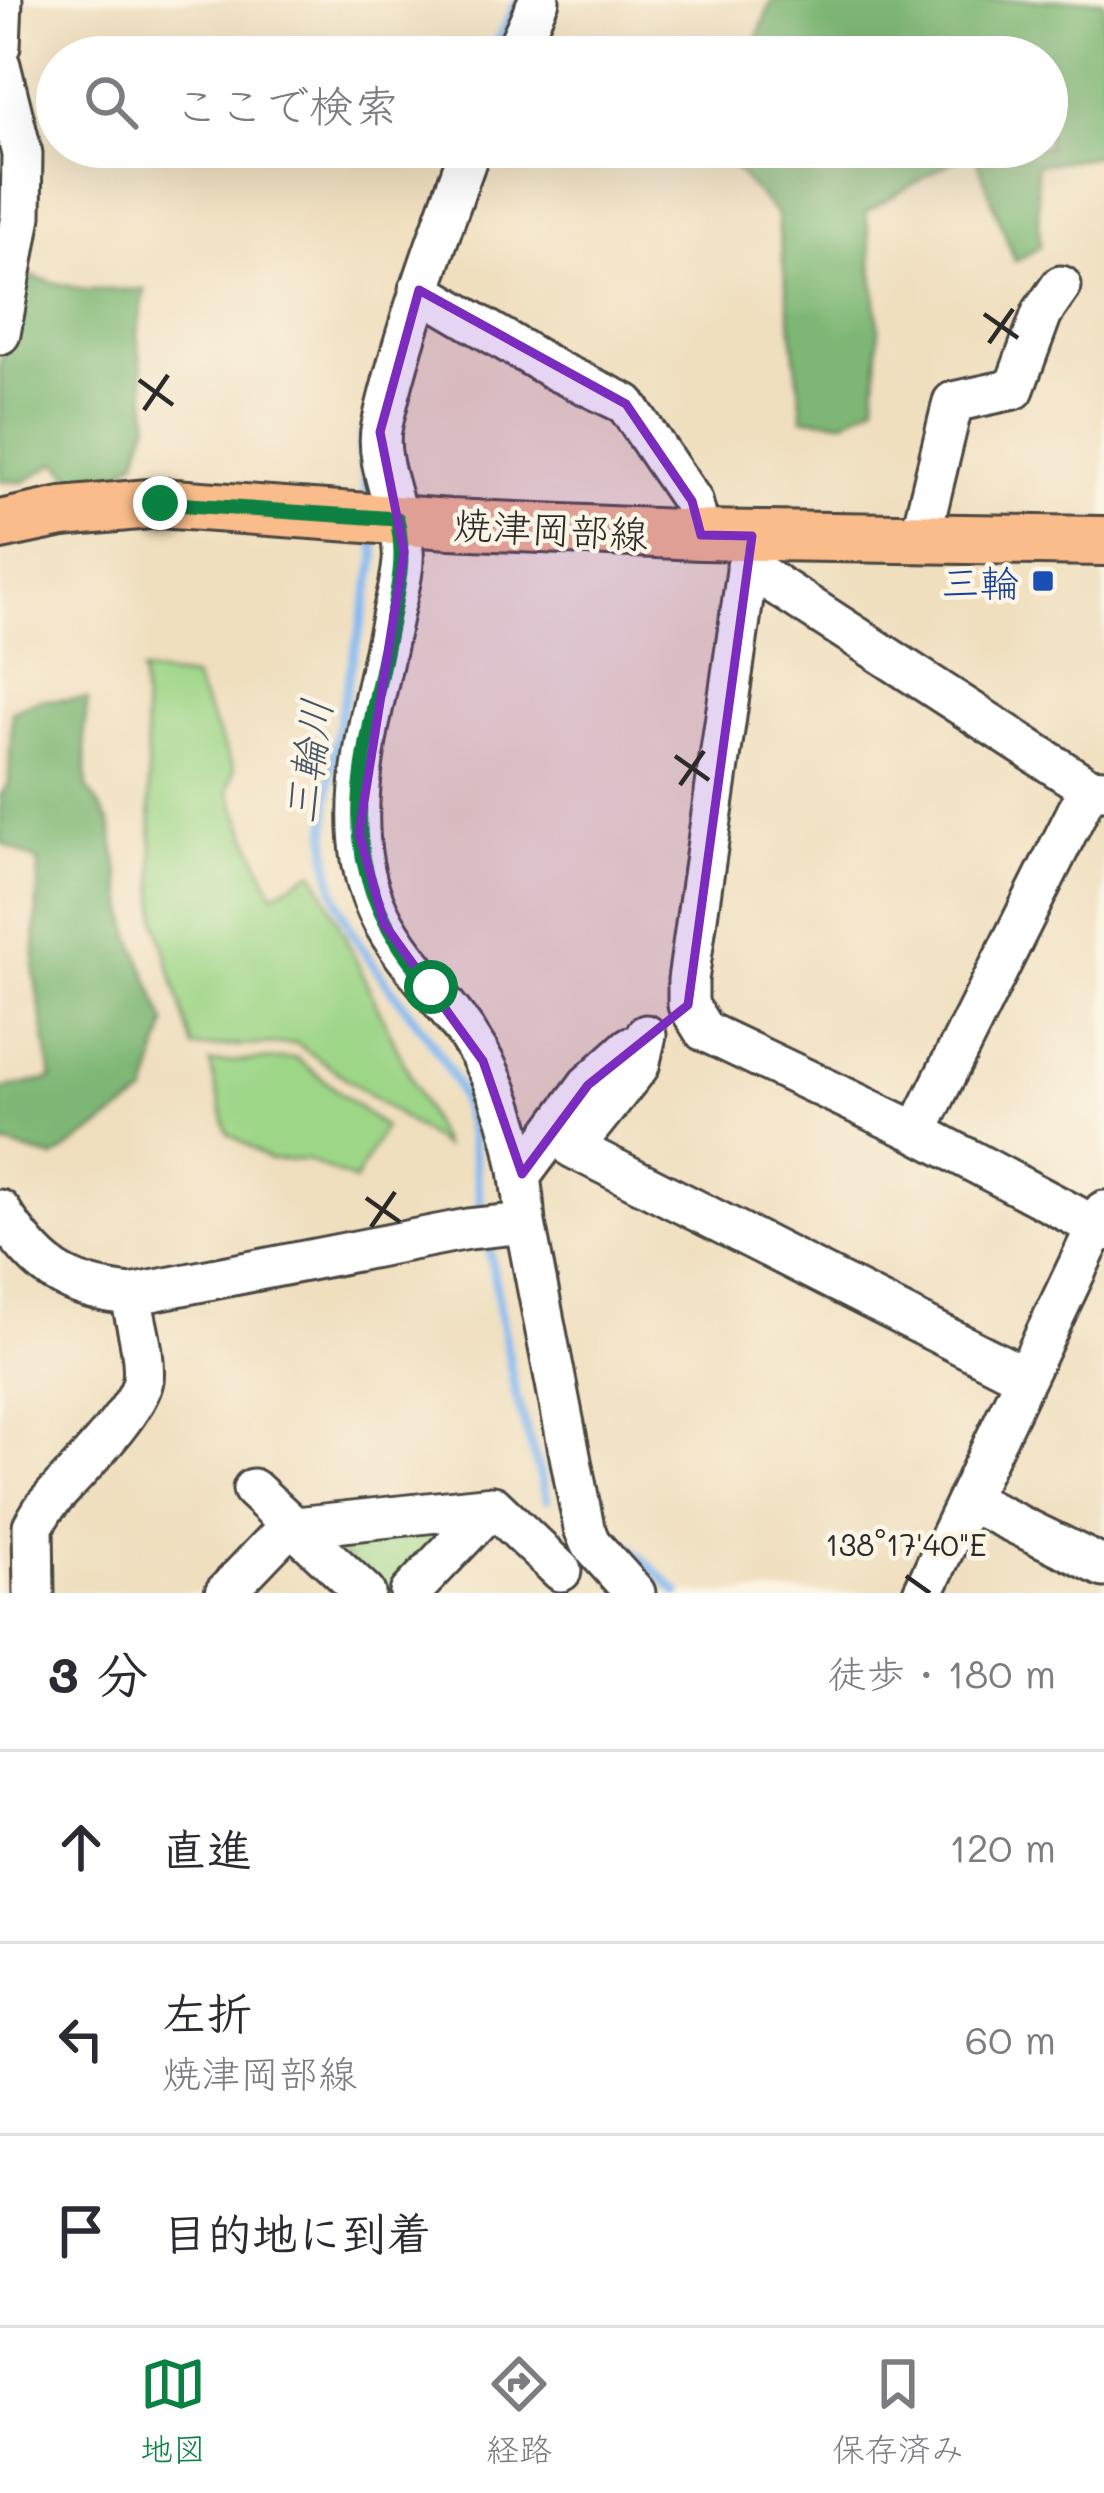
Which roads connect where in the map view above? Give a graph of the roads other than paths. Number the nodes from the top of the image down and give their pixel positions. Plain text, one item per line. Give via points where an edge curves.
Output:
1 (2, 0) edge
2 (538, 0) edge
3 (523, 36) edge
4 (0, 46) edge
5 (0, 65) edge
6 (463, 168) edge
7 (1061, 286) dead end
8 (419, 290) junction
9 (0, 334) edge
10 (397, 519) junction
11 (0, 525) edge
12 (701, 535) junction
13 (920, 539) junction
14 (1104, 542) edge
15 (749, 551) junction
16 (1096, 789) edge
17 (688, 1005) junction
18 (646, 1035) junction
19 (917, 1132) junction
20 (522, 1174) junction
21 (0, 1210) edge
22 (525, 1223) junction
23 (1101, 1223) edge
24 (131, 1295) junction
25 (1025, 1377) junction
26 (253, 1489) dead end
27 (967, 1499) junction
28 (494, 1506) junction
29 (294, 1525) junction
30 (590, 1543) junction
31 (1104, 1567) edge
32 (550, 1582) edge
33 (34, 1593) edge
34 (226, 1593) edge
35 (365, 1593) edge
36 (410, 1593) edge
37 (635, 1593) edge
38 (923, 1593) edge

1 - 4 street
2 - 3 street
5 - 9 street via 22,175
6 - 8 street
7 - 13 street via 1014,389 953,402
8 - 10 street via 380,432
8 - 12 street via 626,404 692,501
10 - 11 main road, 焼津岡部線 via 160,503
10 - 12 main road, 焼津岡部線
10 - 20 street via 404,552 363,778 362,855 384,924 483,1061
12 - 15 main road, 焼津岡部線
13 - 14 main road, 焼津岡部線
13 - 15 main road, 焼津岡部線
15 - 16 street
15 - 17 street
16 - 19 street
17 - 18 street
17 - 19 street via 704,1031
18 - 20 street via 588,1085
18 - 25 street via 639,1066 573,1148
19 - 23 street
20 - 22 street
21 - 24 street via 38,1262 92,1291
22 - 24 street
22 - 30 street
23 - 25 street
24 - 33 street via 140,1390 33,1526
25 - 27 street
26 - 29 street
27 - 31 street
27 - 38 street
28 - 29 street
28 - 32 street
28 - 36 street
29 - 34 street
29 - 35 street
30 - 32 street
30 - 37 street

